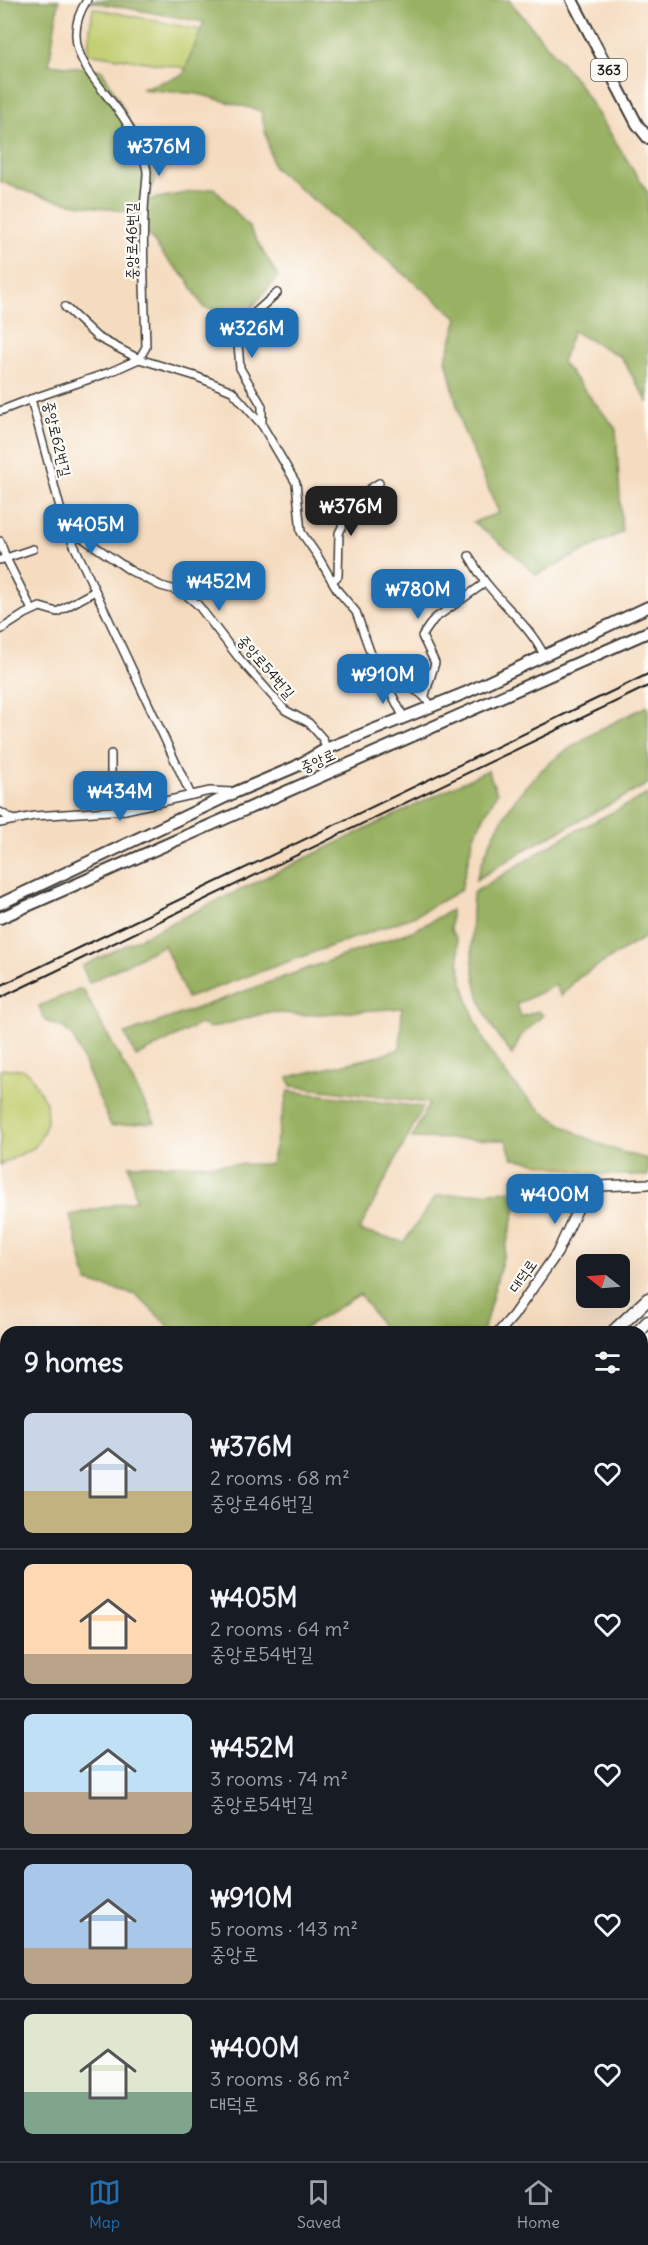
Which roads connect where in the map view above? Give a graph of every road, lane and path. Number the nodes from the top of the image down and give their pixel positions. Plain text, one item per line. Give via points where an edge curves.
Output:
1 (87, 0) edge
2 (572, 0) edge
3 (648, 138) edge
4 (277, 293) dead end
5 (65, 307) dead end
6 (139, 358) junction
7 (31, 399) junction
8 (0, 411) edge
9 (262, 425) junction
10 (379, 483) dead end
11 (64, 526) junction
12 (0, 540) edge
13 (33, 549) dead end
14 (469, 555) dead end
15 (3, 559) edge
16 (332, 581) junction
17 (485, 583) junction
18 (95, 591) junction
19 (648, 607) edge
20 (32, 609) junction
21 (0, 630) edge
22 (648, 632) edge
23 (544, 655) junction
24 (385, 681) junction
25 (425, 695) junction
26 (431, 706) junction
27 (403, 716) junction
28 (326, 749) junction
29 (111, 754) dead end
30 (236, 792) junction
31 (191, 795) junction
32 (125, 810) junction
33 (0, 812) edge
34 (14, 820) junction
35 (0, 823) edge
36 (0, 904) edge
37 (0, 918) edge
38 (648, 1184) edge
39 (648, 1299) edge
40 (504, 1326) edge
41 (619, 1326) edge

1 - 6 street, 중앙로46번길 via 76,33 80,57 133,134 147,169 146,346
2 - 3 main road, 363
4 - 9 street via 237,332 240,368 262,406
5 - 6 street via 97,337
6 - 7 street, 중앙로62번길
6 - 9 street via 232,391
7 - 8 street
7 - 11 street, 중앙로62번길
9 - 16 street via 296,483 301,532
10 - 16 street via 356,498 339,533 338,576
11 - 18 street, 중앙로62번길
11 - 28 street, 중앙로54번길 via 131,572 183,592 198,604 238,657 285,710 309,723
12 - 15 street
13 - 15 street
14 - 17 street
15 - 20 street
16 - 24 street via 356,612
17 - 23 street via 518,618
17 - 25 street via 434,619 422,636 435,663
18 - 20 street via 57,612 40,606
18 - 31 street, 중앙로62번길
19 - 23 main road, 중앙로
20 - 21 street
22 - 37 main road, 중앙로
23 - 26 main road, 중앙로
24 - 25 street via 412,687
24 - 27 street
25 - 26 street
26 - 27 main road, 중앙로
27 - 28 main road, 중앙로
28 - 30 main road, 중앙로 via 296,767
29 - 32 street via 111,778 122,787
30 - 31 street
30 - 36 main road, 중앙로
31 - 32 street
32 - 34 street via 69,812
33 - 34 street
34 - 35 street
38 - 40 street, 대덕로 via 599,1186 579,1206 557,1253
39 - 41 highway

